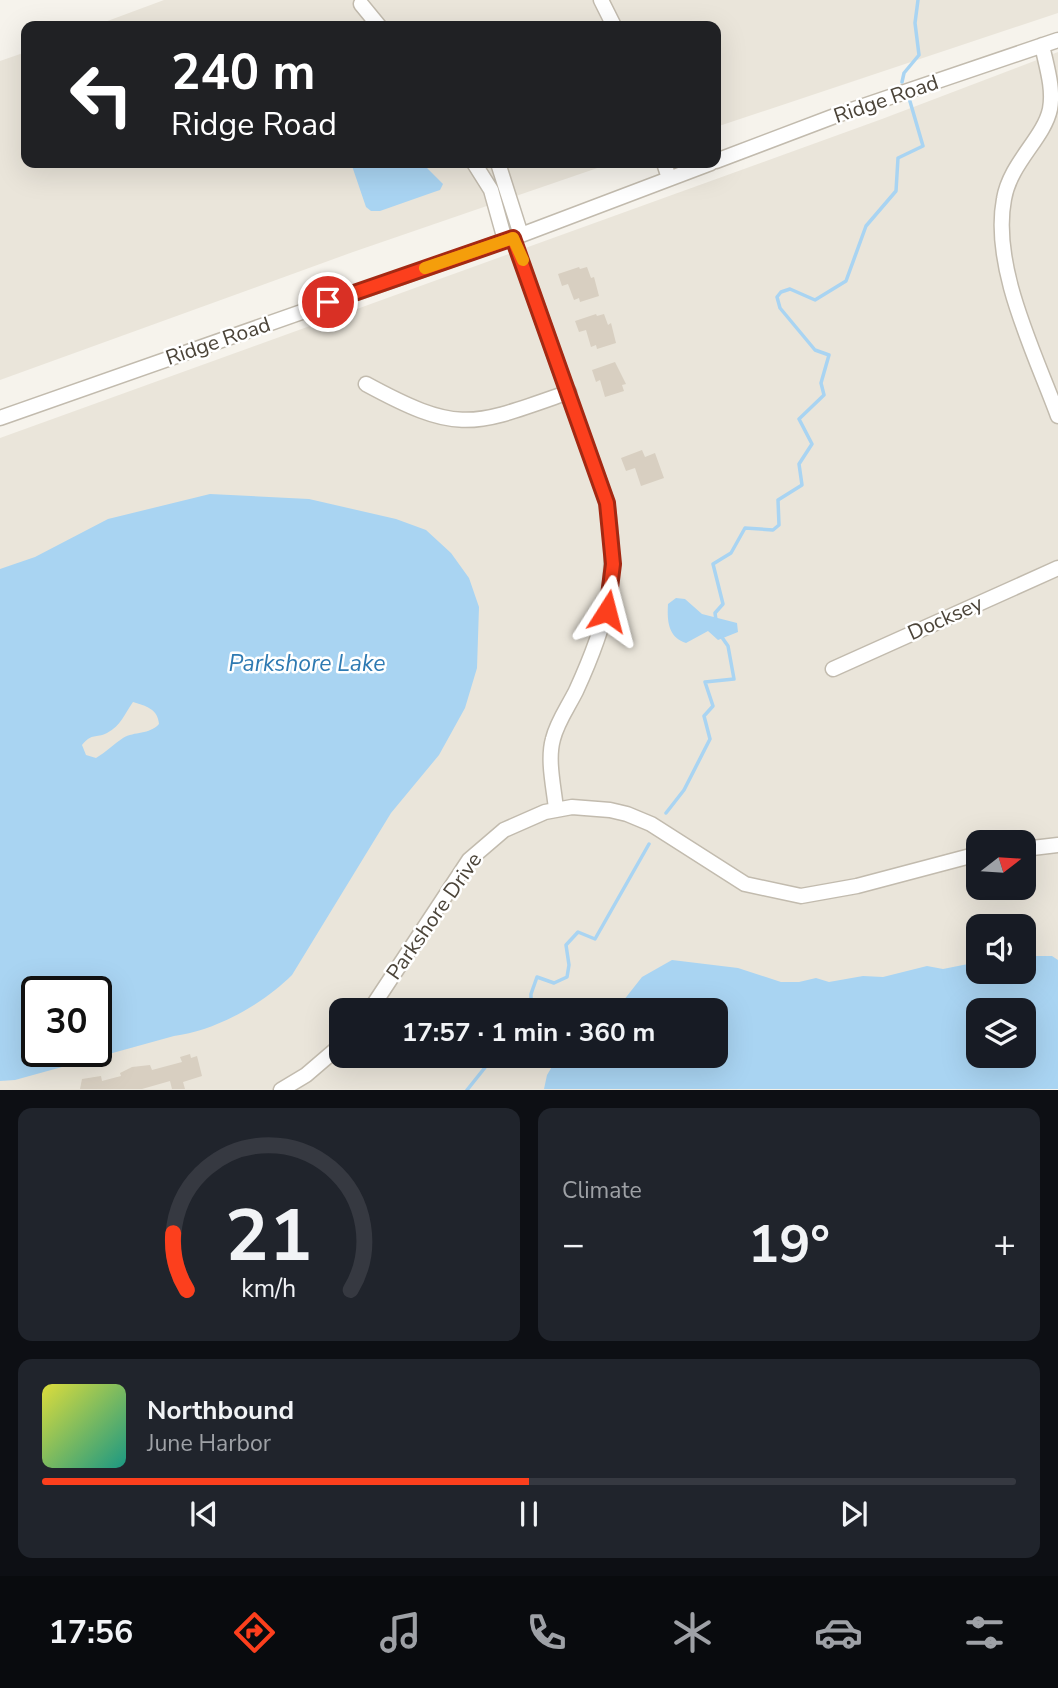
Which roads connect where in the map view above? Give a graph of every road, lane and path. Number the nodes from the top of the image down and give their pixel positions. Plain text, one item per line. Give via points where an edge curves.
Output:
1 (601, 0) edge
2 (360, 2) edge
3 (364, 21) edge
4 (375, 21) edge
5 (612, 21) edge
6 (1058, 40) edge
7 (1042, 46) junction
8 (721, 159) edge
9 (477, 168) edge
10 (499, 168) edge
11 (666, 168) edge
12 (697, 168) edge
13 (669, 178) junction
14 (513, 238) junction
15 (366, 384) dead end
16 (569, 392) junction
17 (1058, 416) edge
18 (0, 418) edge
19 (1058, 568) edge
20 (833, 669) dead end
21 (556, 809) junction
22 (1058, 845) edge
23 (1036, 848) edge
24 (966, 857) edge
25 (378, 998) edge
26 (329, 1055) edge
27 (281, 1090) edge

1 - 5 street
2 - 3 street
2 - 4 street
6 - 7 street, Ridge Road
7 - 8 street, Ridge Road
7 - 17 street via 1050,112 1011,176 1001,223 1012,288
9 - 14 street
10 - 14 street
11 - 13 street
12 - 13 street, Ridge Road
13 - 14 street, Ridge Road
14 - 16 street
14 - 18 street, Ridge Road
15 - 16 street via 424,414 452,421 502,415
16 - 21 street via 607,503 613,564 601,634 552,741
19 - 20 street, Docksey
21 - 24 street, Parkshore Drive via 626,814 651,824 744,884 801,896
21 - 25 street, Parkshore Drive via 515,823 474,854
22 - 23 street
26 - 27 street

